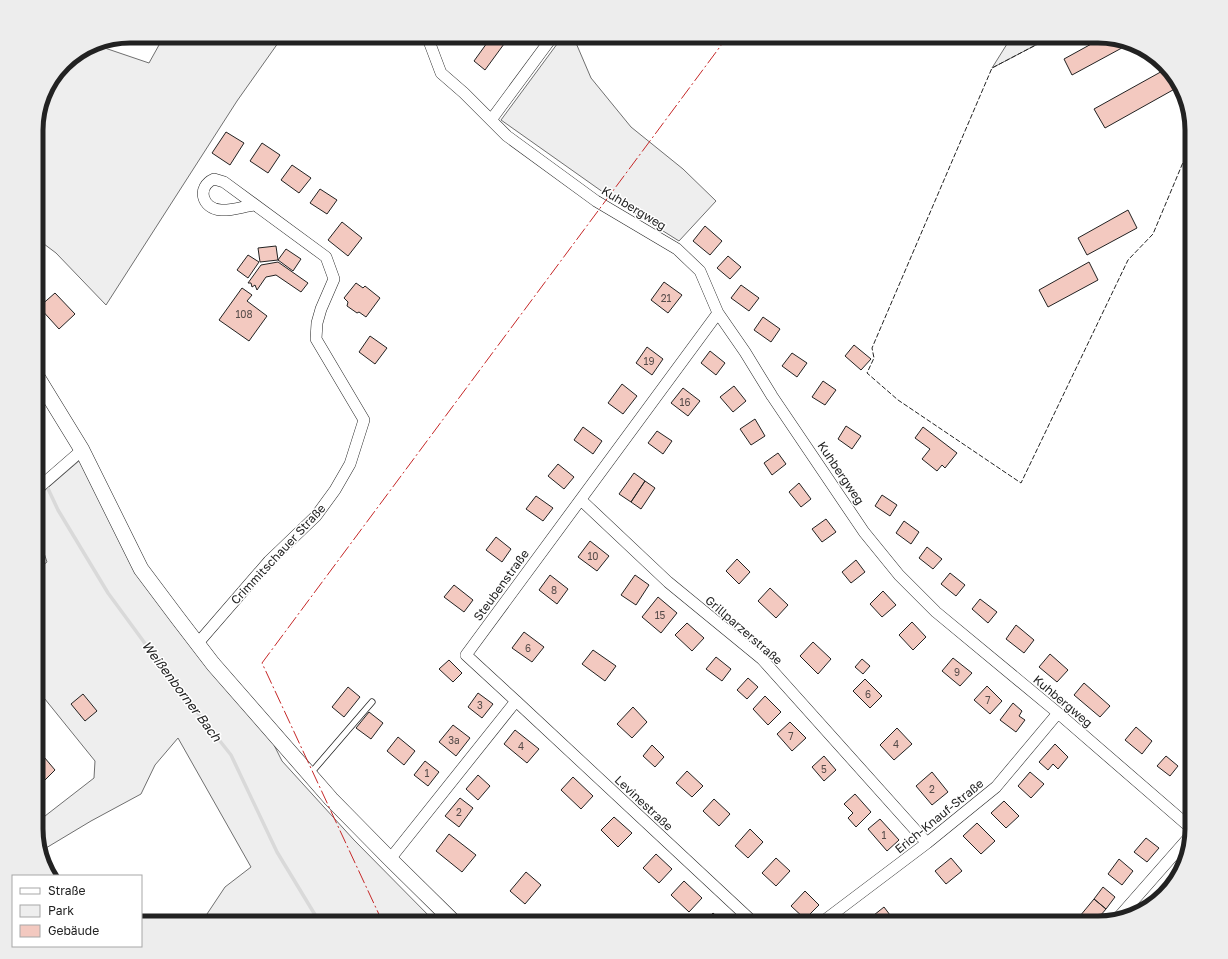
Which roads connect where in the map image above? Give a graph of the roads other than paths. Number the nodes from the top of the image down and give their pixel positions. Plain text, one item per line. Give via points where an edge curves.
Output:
1 (429, 43) edge
2 (548, 43) edge
3 (491, 120) junction
4 (255, 205) dead end
5 (718, 313) junction
6 (43, 386) edge
7 (82, 450) junction
8 (43, 484) edge
9 (581, 500) junction
10 (198, 643) junction
11 (516, 701) junction
12 (372, 702) dead end
13 (1058, 713) junction
14 (310, 774) junction
15 (1185, 823) edge
16 (928, 843) junction
17 (1183, 844) edge
18 (390, 859) junction
19 (1124, 912) edge
20 (448, 916) edge
21 (746, 916) edge
22 (830, 916) edge

1 - 3 street, Kuhbergweg via 440,73
2 - 3 street
3 - 5 street, Kuhbergweg via 507,136 596,201 677,249 700,271
4 - 10 street, Crimmitschauer Straße via 326,257 334,279 321,308 316,339 364,420 350,464 316,516 269,561
5 - 9 street, Steubenstraße
5 - 13 street, Kuhbergweg via 864,532 899,575 936,612
6 - 7 main road
7 - 8 street
7 - 10 main road via 141,569
9 - 11 street, Steubenstraße via 466,655
9 - 16 street, Grillparzerstraße via 668,582 762,659
10 - 14 main road via 213,664
11 - 18 street
11 - 21 street, Levinestraße
12 - 14 lane
13 - 15 street, Kuhbergweg
13 - 16 street, Erich-Knauf-Straße via 996,787
14 - 18 main road
16 - 22 street, Erich-Knauf-Straße
17 - 19 street
18 - 20 main road

